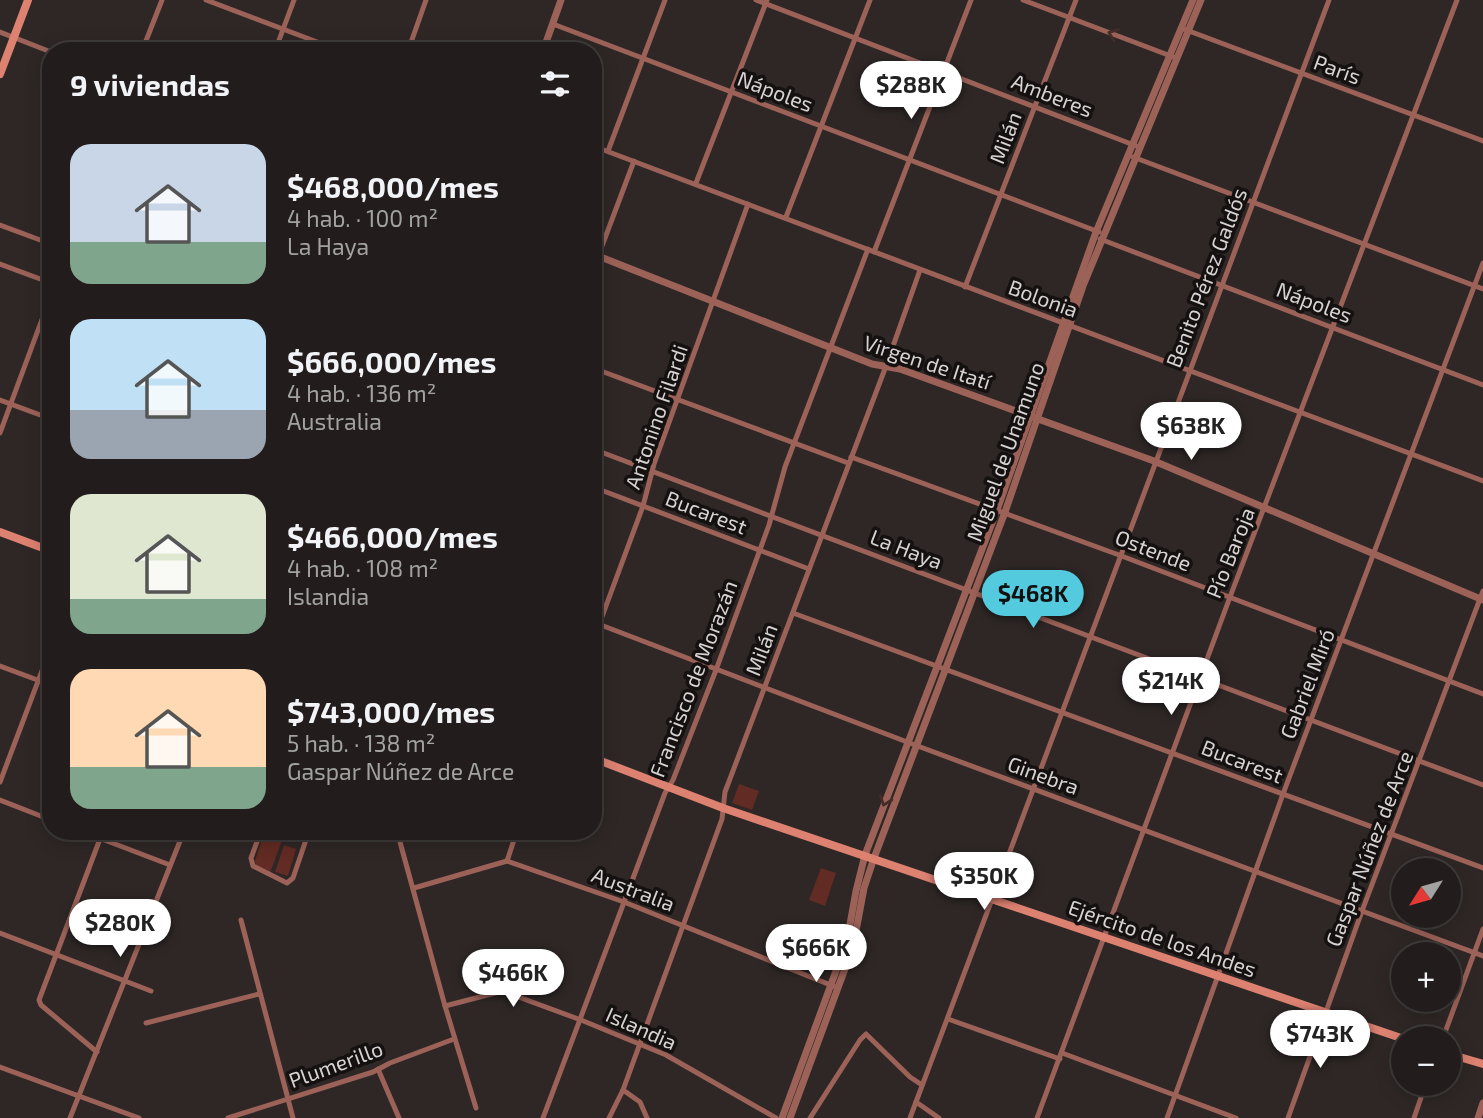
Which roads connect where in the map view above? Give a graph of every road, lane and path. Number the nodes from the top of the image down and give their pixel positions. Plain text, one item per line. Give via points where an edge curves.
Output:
1 (27, 0) edge
2 (162, 0) edge
3 (206, 0) edge
4 (294, 0) edge
5 (426, 0) edge
6 (561, 0) edge
7 (665, 0) edge
8 (756, 0) edge
9 (870, 0) edge
10 (971, 0) edge
11 (1023, 0) edge
12 (1076, 0) edge
13 (1193, 0) edge
14 (1202, 0) edge
15 (1329, 0) edge
16 (1457, 0) edge
17 (766, 2) edge
18 (1069, 18) junction
19 (553, 24) junction
20 (283, 29) junction
21 (1185, 29) junction
22 (0, 32) edge
23 (14, 37) junction
24 (854, 38) junction
25 (146, 42) edge
26 (278, 42) edge
27 (317, 42) edge
28 (411, 42) edge
29 (546, 42) edge
30 (600, 42) edge
31 (602, 43) edge
32 (42, 48) edge
33 (1173, 57) junction
34 (642, 58) junction
35 (943, 71) junction
36 (1301, 73) junction
37 (0, 74) edge
38 (730, 93) junction
39 (1035, 106) junction
40 (1414, 115) junction
41 (821, 127) junction
42 (1483, 141) edge
43 (1135, 145) junction
44 (602, 149) edge
45 (608, 151) junction
46 (1131, 157) junction
47 (634, 161) junction
48 (910, 161) junction
49 (696, 183) junction
50 (1001, 196) junction
51 (1252, 203) junction
52 (748, 204) junction
53 (786, 217) junction
54 (0, 225) edge
55 (1099, 235) junction
56 (602, 240) edge
57 (42, 241) edge
58 (1365, 246) junction
59 (871, 250) junction
60 (602, 257) edge
61 (1483, 263) edge
62 (0, 264) edge
63 (920, 270) junction
64 (42, 280) edge
65 (1221, 285) junction
66 (1474, 286) junction
67 (965, 287) junction
68 (1483, 289) edge
69 (713, 303) junction
70 (42, 320) edge
71 (1067, 324) junction
72 (1334, 328) junction
73 (831, 349) junction
74 (886, 366) junction
75 (1190, 369) junction
76 (1442, 369) junction
77 (602, 371) edge
78 (1483, 385) edge
79 (678, 399) junction
80 (0, 400) edge
81 (11, 404) junction
82 (1301, 413) junction
83 (42, 416) edge
84 (1033, 418) junction
85 (0, 433) edge
86 (795, 442) junction
87 (602, 452) edge
88 (1411, 454) junction
89 (850, 457) junction
90 (1154, 461) junction
91 (848, 464) junction
92 (653, 472) junction
93 (1483, 481) edge
94 (602, 490) edge
95 (643, 506) junction
96 (1265, 508) junction
97 (1001, 511) junction
98 (771, 515) junction
99 (0, 532) edge
100 (821, 535) junction
101 (42, 548) edge
102 (760, 550) junction
103 (1373, 554) junction
104 (1119, 555) junction
105 (808, 569) junction
106 (970, 591) junction
107 (1230, 597) junction
108 (1482, 597) edge
109 (602, 609) edge
110 (793, 613) junction
111 (602, 626) edge
112 (1089, 637) junction
113 (1343, 639) junction
114 (0, 666) edge
115 (940, 667) junction
116 (42, 670) edge
117 (716, 670) junction
118 (1199, 678) junction
119 (38, 680) junction
120 (42, 682) edge
121 (1450, 682) junction
122 (764, 688) junction
123 (1483, 694) edge
124 (1062, 712) junction
125 (1312, 720) junction
126 (911, 744) junction
127 (1172, 752) junction
128 (602, 761) edge
129 (1420, 761) junction
130 (0, 782) edge
131 (1483, 785) edge
132 (669, 786) junction
133 (1034, 789) junction
134 (1283, 794) junction
135 (0, 800) edge
136 (723, 808) junction
137 (42, 816) edge
138 (1143, 829) junction
139 (1392, 835) junction
140 (100, 840) edge
141 (103, 840) edge
142 (180, 840) edge
143 (258, 840) edge
144 (306, 840) edge
145 (400, 840) edge
146 (514, 840) edge
147 (870, 857) junction
148 (507, 861) junction
149 (170, 865) junction
150 (1483, 868) edge
151 (1256, 873) junction
152 (414, 888) junction
153 (993, 900) junction
154 (624, 902) junction
155 (1362, 911) junction
156 (241, 920) dead end
157 (682, 925) junction
158 (1483, 929) edge
159 (0, 933) edge
160 (1103, 937) junction
161 (1474, 953) junction
162 (55, 954) junction
163 (1483, 956) edge
164 (1219, 978) junction
165 (125, 981) junction
166 (834, 986) junction
167 (151, 991) dead end
168 (259, 994) junction
169 (444, 1006) junction
170 (1326, 1013) junction
171 (948, 1019) junction
172 (581, 1020) junction
173 (146, 1023) dead end
174 (1447, 1026) edge
175 (1391, 1035) edge
176 (454, 1039) junction
177 (640, 1044) junction
178 (97, 1052) junction
179 (1061, 1056) junction
180 (1461, 1058) edge
181 (1483, 1064) edge
182 (0, 1067) edge
183 (378, 1069) junction
184 (922, 1085) junction
185 (623, 1090) junction
186 (79, 1096) junction
187 (1175, 1096) junction
188 (1422, 1096) edge
189 (288, 1100) junction
190 (916, 1102) junction
191 (1483, 1103) edge
192 (476, 1108) dead end
193 (70, 1118) edge
194 (139, 1118) edge
195 (228, 1118) edge
196 (293, 1118) edge
197 (399, 1118) edge
198 (543, 1118) edge
199 (609, 1118) edge
200 (647, 1118) edge
201 (776, 1118) edge
202 (782, 1118) edge
203 (790, 1118) edge
204 (810, 1118) edge
205 (910, 1118) edge
206 (939, 1118) edge
207 (1037, 1118) edge
208 (1167, 1118) edge
209 (1236, 1118) edge
210 (1288, 1118) edge
211 (1414, 1118) edge
212 (1478, 1118) edge

1 - 23 main road
2 - 25 street
3 - 20 street
4 - 20 street
5 - 28 street
6 - 19 street
7 - 34 street
8 - 17 street, Amberes
9 - 24 street
10 - 35 street, Francisco de Morazán
11 - 18 street
12 - 18 street, Milán
13 - 21 street, Miguel de Unamuno
14 - 21 street, Miguel de Unamuno
15 - 36 street, Benito Pérez Galdós
16 - 40 street, Pío Baroja
17 - 24 street, Amberes
17 - 38 street
33 -> 18 street
18 - 39 street, Milán
19 - 29 street
19 - 30 street, Nápoles
20 - 26 street
20 - 27 street
21 - 33 street, Miguel de Unamuno
21 - 36 street, París
22 - 23 street
23 - 32 street
23 - 37 main road
24 - 35 street, Amberes
24 - 41 street
31 - 34 street, Nápoles
33 - 43 street, Miguel de Unamuno
34 - 38 street, Nápoles
34 - 45 street
35 - 39 street, Amberes
35 - 48 street, Francisco de Morazán
36 - 40 street, París
36 - 51 street, Benito Pérez Galdós
38 - 41 street, Nápoles
38 - 49 street
39 - 43 street, Amberes
39 - 50 street, Milán
40 - 42 street, París
40 - 58 street, Pío Baroja
41 - 48 street, Nápoles
41 - 53 street
43 - 46 street, Miguel de Unamuno
44 - 45 street, Bolonia
45 - 47 street, Bolonia
46 - 51 street
46 - 55 street, Miguel de Unamuno
47 - 49 street, Bolonia
47 - 56 street
48 - 50 street, Nápoles
48 - 59 street, Francisco de Morazán
49 - 52 street, Bolonia
50 - 55 street, Nápoles
50 - 67 street, Milán
51 - 58 street
51 - 65 street, Benito Pérez Galdós
52 - 53 street, Bolonia
52 - 69 street, Antonino Filardi
53 - 59 street, Bolonia
54 - 57 street
55 - 65 street, Nápoles
55 - 71 street, Miguel de Unamuno
58 - 66 street
58 - 72 street, Pío Baroja
59 - 63 street, Bolonia
59 - 73 street, Francisco de Morazán
60 - 69 street, Virgen de Itatí
61 - 66 street, Gabriel Miró
62 - 64 street
63 - 67 street, Bolonia
63 - 74 street, Milán
65 - 72 street, Nápoles
65 - 75 street, Benito Pérez Galdós
66 - 68 street
66 - 76 street, Gabriel Miró
67 - 71 street, Bolonia
69 - 73 street, Virgen de Itatí
69 - 79 street, Antonino Filardi
70 - 81 street
71 - 75 street, Bolonia
71 - 84 street, Miguel de Unamuno
72 - 76 street, Nápoles
72 - 82 street, Pío Baroja
73 - 74 street, Virgen de Itatí
73 - 86 street, Francisco de Morazán
74 - 84 street, Virgen de Itatí
74 - 89 street, Milán
75 - 82 street, Bolonia
75 - 90 street, Benito Pérez Galdós
76 - 78 street, Nápoles
76 - 88 street, Gabriel Miró
77 - 79 street
79 - 86 street
79 - 92 street, Antonino Filardi
80 - 81 street
81 - 83 street
81 - 85 street
82 - 88 street, Bolonia
82 - 96 street, Pío Baroja
84 - 90 street, Virgen de Itatí
84 - 97 street, Miguel de Unamuno
86 - 91 street
86 - 98 street, Francisco de Morazán
87 - 92 street, La Haya
88 - 93 street, Bolonia
88 - 103 street, Gabriel Miró
89 - 91 street, Milán
89 - 97 street, Ostende
90 - 96 street, Virgen de Itatí
90 - 104 street, Benito Pérez Galdós
91 - 100 street, Milán
92 - 95 street, Antonino Filardi
92 - 98 street, La Haya
94 - 95 street, Bucarest
95 - 102 street, Bucarest
95 - 109 street, Antonino Filardi
96 - 103 street, Virgen de Itatí
96 - 107 street, Pío Baroja
97 - 104 street, Ostende
97 - 106 street, Miguel de Unamuno
98 - 100 street, La Haya
98 - 102 street, Francisco de Morazán
99 - 101 main road
100 - 105 street, Milán
100 - 106 street, La Haya
102 - 105 street, Bucarest
102 - 117 street, Francisco de Morazán
103 - 108 street, Virgen de Itatí
103 - 113 street, Gabriel Miró
104 - 107 street, Ostende
104 - 112 street, Benito Pérez Galdós
105 - 110 street, Milán
106 - 112 street, La Haya
106 - 115 street, Miguel de Unamuno
107 - 113 street, Ostende
107 - 118 street, Pío Baroja
108 - 121 street, Gaspar Núñez de Arce
110 - 115 street, Bucarest
110 - 122 street, Milán
111 - 117 street, Ginebra
112 - 118 street, La Haya
112 - 124 street, Benito Pérez Galdós
113 - 121 street, Ostende
113 - 125 street, Gabriel Miró
114 - 119 street
115 - 124 street, Bucarest
115 - 126 street, Miguel de Unamuno
116 - 119 street
117 - 122 street, Ginebra
117 - 132 street, Francisco de Morazán
118 - 125 street, La Haya
118 - 127 street, Pío Baroja
119 - 120 street
119 - 130 street
121 - 123 street, Ostende
121 - 129 street, Gaspar Núñez de Arce
122 - 126 street, Ginebra
122 - 136 street, Milán via 724,792
124 - 127 street, Bucarest
124 - 133 street, Benito Pérez Galdós
125 - 129 street, La Haya
125 - 134 street, Gabriel Miró
126 - 133 street, Ginebra
126 - 147 street, Miguel de Unamuno
127 - 134 street, Bucarest
127 - 138 street, Pío Baroja
128 - 132 main road, Ejército de los Andes
129 - 131 street, La Haya
129 - 139 street, Gaspar Núñez de Arce
132 - 136 main road, Ejército de los Andes
132 - 154 street, Francisco de Morazán
133 - 138 street, Ginebra
133 - 153 street, Benito Pérez Galdós
134 - 139 street, Bucarest
134 - 151 street, Gabriel Miró
135 - 137 street
136 - 147 main road, Ejército de los Andes
136 - 157 street, Milán
138 - 151 street, Ginebra
138 - 160 street, Pío Baroja
139 - 150 street, Bucarest
139 - 155 street, Gaspar Núñez de Arce
140 - 162 street
141 - 149 street
142 - 149 street
143 - 144 street via 253,866 287,883
145 - 152 street
146 - 148 street
147 - 153 main road, Ejército de los Andes
147 - 166 street, Miguel de Unamuno via 856,891
148 - 152 street
148 - 154 street, Australia
149 - 165 street
151 - 155 street, Ginebra
151 - 164 street, Gabriel Miró
152 - 169 street
153 - 160 main road, Ejército de los Andes
153 - 171 street, Benito Pérez Galdós
154 - 157 street, Australia
154 - 172 street, Francisco de Morazán
155 - 161 street, Ginebra
155 - 170 street, Gaspar Núñez de Arce
156 - 168 street
157 - 166 street, Australia
157 - 177 street, Milán
158 - 161 street
159 - 162 street
160 - 164 main road, Ejército de los Andes
160 - 179 street, Pío Baroja
161 - 163 street, Ginebra
161 - 174 street
162 - 165 street
162 - 178 street via 39,1003
164 - 170 main road, Ejército de los Andes
164 - 187 street, Gabriel Miró
165 - 167 street
165 - 178 street
166 - 202 street, Miguel de Unamuno
166 - 203 street, Miguel de Unamuno
168 - 173 street
168 - 189 street
169 - 172 street, Islandia via 505,992
169 - 176 street
170 - 175 main road, Ejército de los Andes
170 - 210 street, Gaspar Núñez de Arce
171 - 179 street
171 - 184 street, Benito Pérez Galdós
172 - 177 street, Islandia
172 - 198 street, Francisco de Morazán
176 - 183 street, Plumerillo
176 - 192 street
177 - 185 street, Milán
177 - 201 street, Islandia
178 - 186 street
179 - 187 street
179 - 207 street, Pío Baroja
180 - 181 main road
182 - 186 street
183 - 189 street, Plumerillo
183 - 197 street
184 - 190 street, Benito Pérez Galdós
184 - 204 street via 866,1034
185 - 199 street, Milán
185 - 200 street via 640,1102
186 - 193 street
186 - 194 street
187 - 208 street, Gabriel Miró
187 - 209 street
188 - 211 street
189 - 195 street, Plumerillo
189 - 196 street
190 - 205 street, Benito Pérez Galdós
190 - 206 street
191 - 212 street

